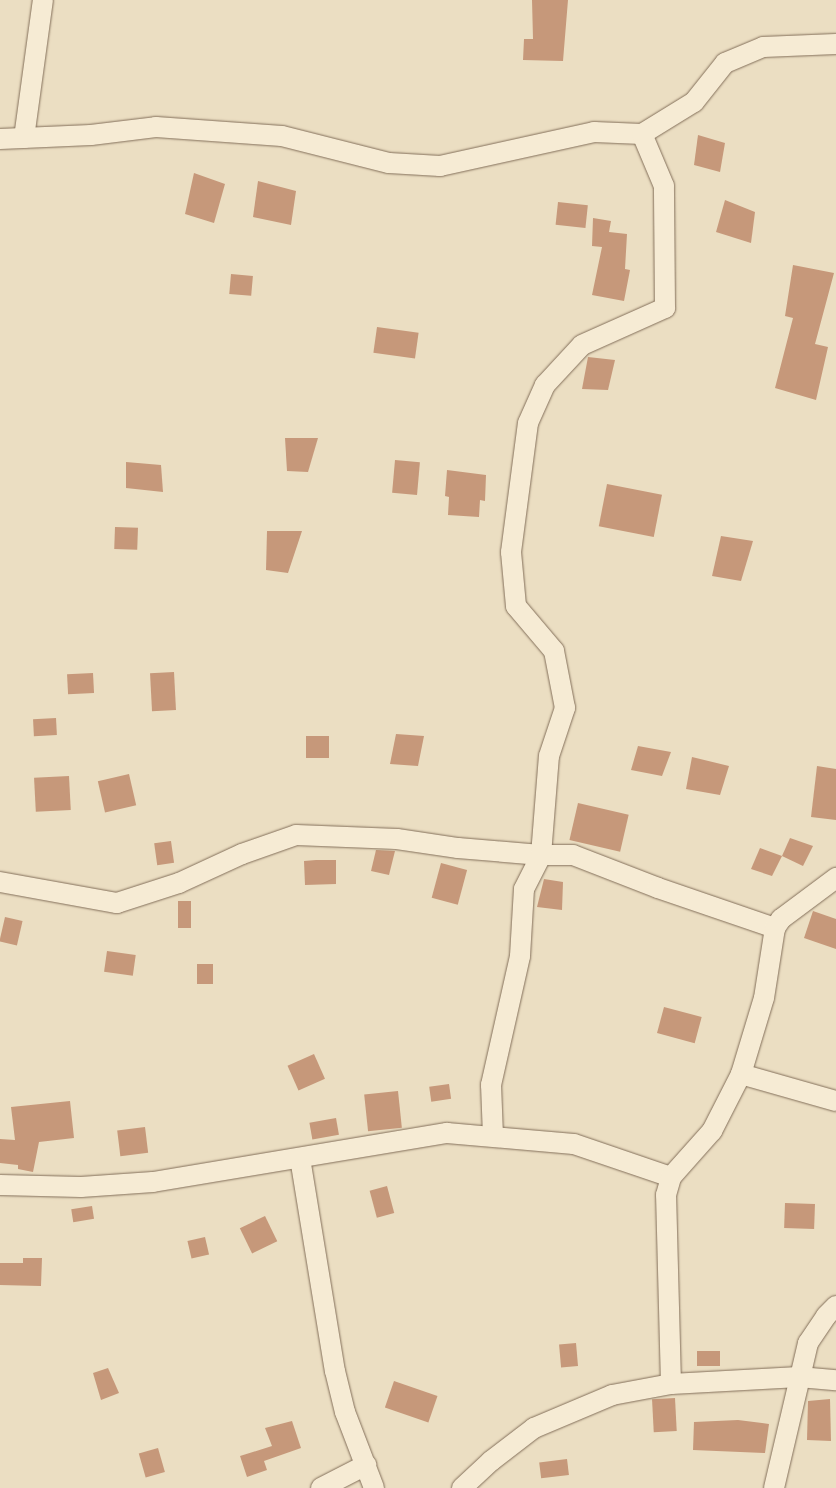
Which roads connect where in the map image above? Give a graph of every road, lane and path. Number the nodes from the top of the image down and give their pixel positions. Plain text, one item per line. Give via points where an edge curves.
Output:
1 (44, 0) edge
2 (836, 44) edge
3 (642, 134) junction
4 (24, 138) junction
5 (0, 139) edge
6 (541, 855) junction
7 (836, 878) edge
8 (0, 882) edge
9 (775, 928) junction
10 (742, 1074) junction
11 (836, 1101) edge
12 (493, 1136) junction
13 (300, 1158) junction
14 (671, 1177) junction
15 (0, 1184) edge
16 (836, 1306) edge
17 (799, 1377) junction
18 (836, 1380) edge
19 (671, 1384) junction
20 (366, 1465) junction
21 (321, 1488) edge
22 (374, 1488) edge
23 (462, 1488) edge
24 (774, 1488) edge

1 - 4 street
2 - 3 street via 763,47 725,63 694,102
3 - 4 street via 594,132 440,166 388,163 282,136 156,127 91,135
3 - 6 street via 664,186 665,308 582,345 545,385 528,423 512,552 516,606 554,651 565,708 549,756
4 - 5 street
6 - 8 street via 397,839 296,835 242,854 179,883 117,903
6 - 9 street via 573,855
6 - 12 street via 524,889 520,956 491,1085
7 - 9 street via 781,919
9 - 10 street via 764,998
10 - 11 street
10 - 14 street via 712,1131
12 - 13 street via 447,1133
12 - 14 street via 574,1144
13 - 15 street via 153,1182 81,1187
13 - 20 street via 335,1371 348,1421
14 - 19 street via 666,1195
16 - 17 street via 808,1343
17 - 18 street
17 - 19 street
17 - 24 street
19 - 23 street via 612,1395 534,1428
20 - 21 street
20 - 22 street

